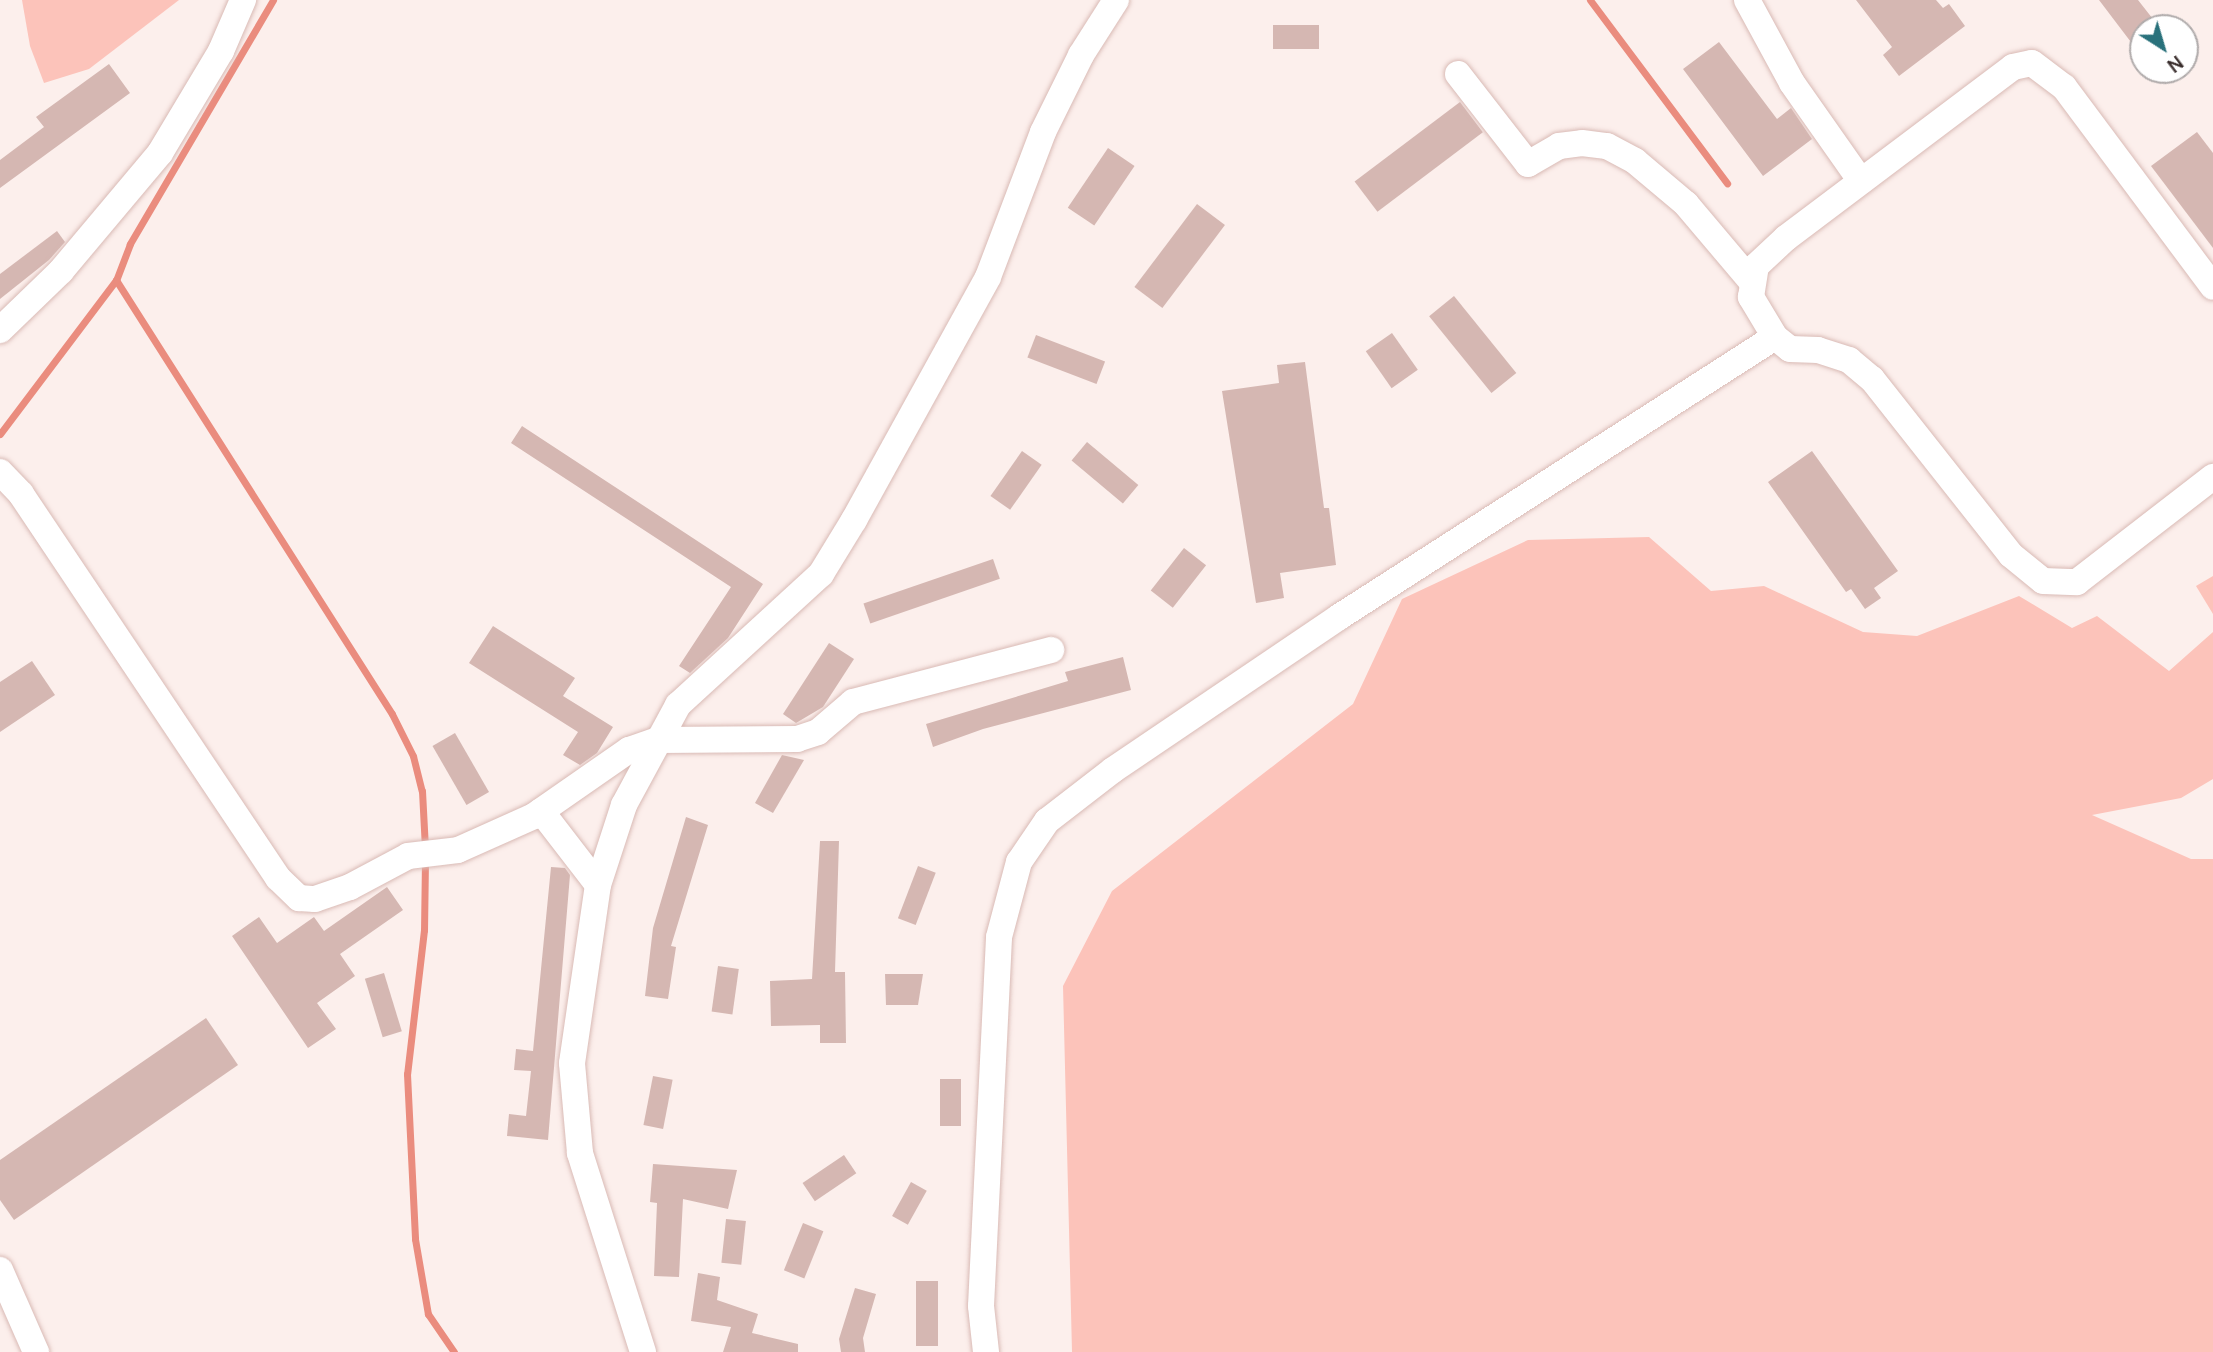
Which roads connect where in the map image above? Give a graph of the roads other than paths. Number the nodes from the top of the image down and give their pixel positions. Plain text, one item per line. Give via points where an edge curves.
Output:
1 (243, 0) edge
2 (1116, 0) edge
3 (1747, 0) edge
4 (1458, 74) dead end
5 (1861, 181) junction
6 (1751, 281) junction
7 (2213, 287) edge
8 (0, 330) edge
9 (1775, 337) junction
10 (0, 472) edge
11 (2213, 477) edge
12 (1051, 650) dead end
13 (658, 740) junction
14 (541, 811) junction
15 (598, 885) junction
16 (0, 1270) edge
17 (36, 1352) edge
18 (643, 1352) edge
19 (986, 1352) edge

1 - 8 street via 221,51 160,153 61,271
2 - 13 street via 1081,55 1043,132 988,277 821,574 678,705
3 - 5 street via 1792,83
4 - 6 street via 1528,164 1559,146 1582,143 1607,146 1635,160 1686,204
5 - 6 street via 1786,238 1756,266
5 - 7 street via 2014,67 2032,63 2064,87
6 - 9 street via 1751,297
9 - 11 street via 1790,349 1818,350 1849,360 1872,379 2011,555 2043,581 2077,582
9 - 19 street via 1339,617 1113,770 1046,821 1019,862 999,937 981,1306
10 - 14 street via 21,494 278,878 299,898 316,899 350,887 408,856 458,850
12 - 13 street via 853,702 818,732 797,739
13 - 14 street via 629,750
13 - 15 street via 624,805
14 - 15 street
15 - 18 street via 572,1063 580,1153
16 - 17 street

